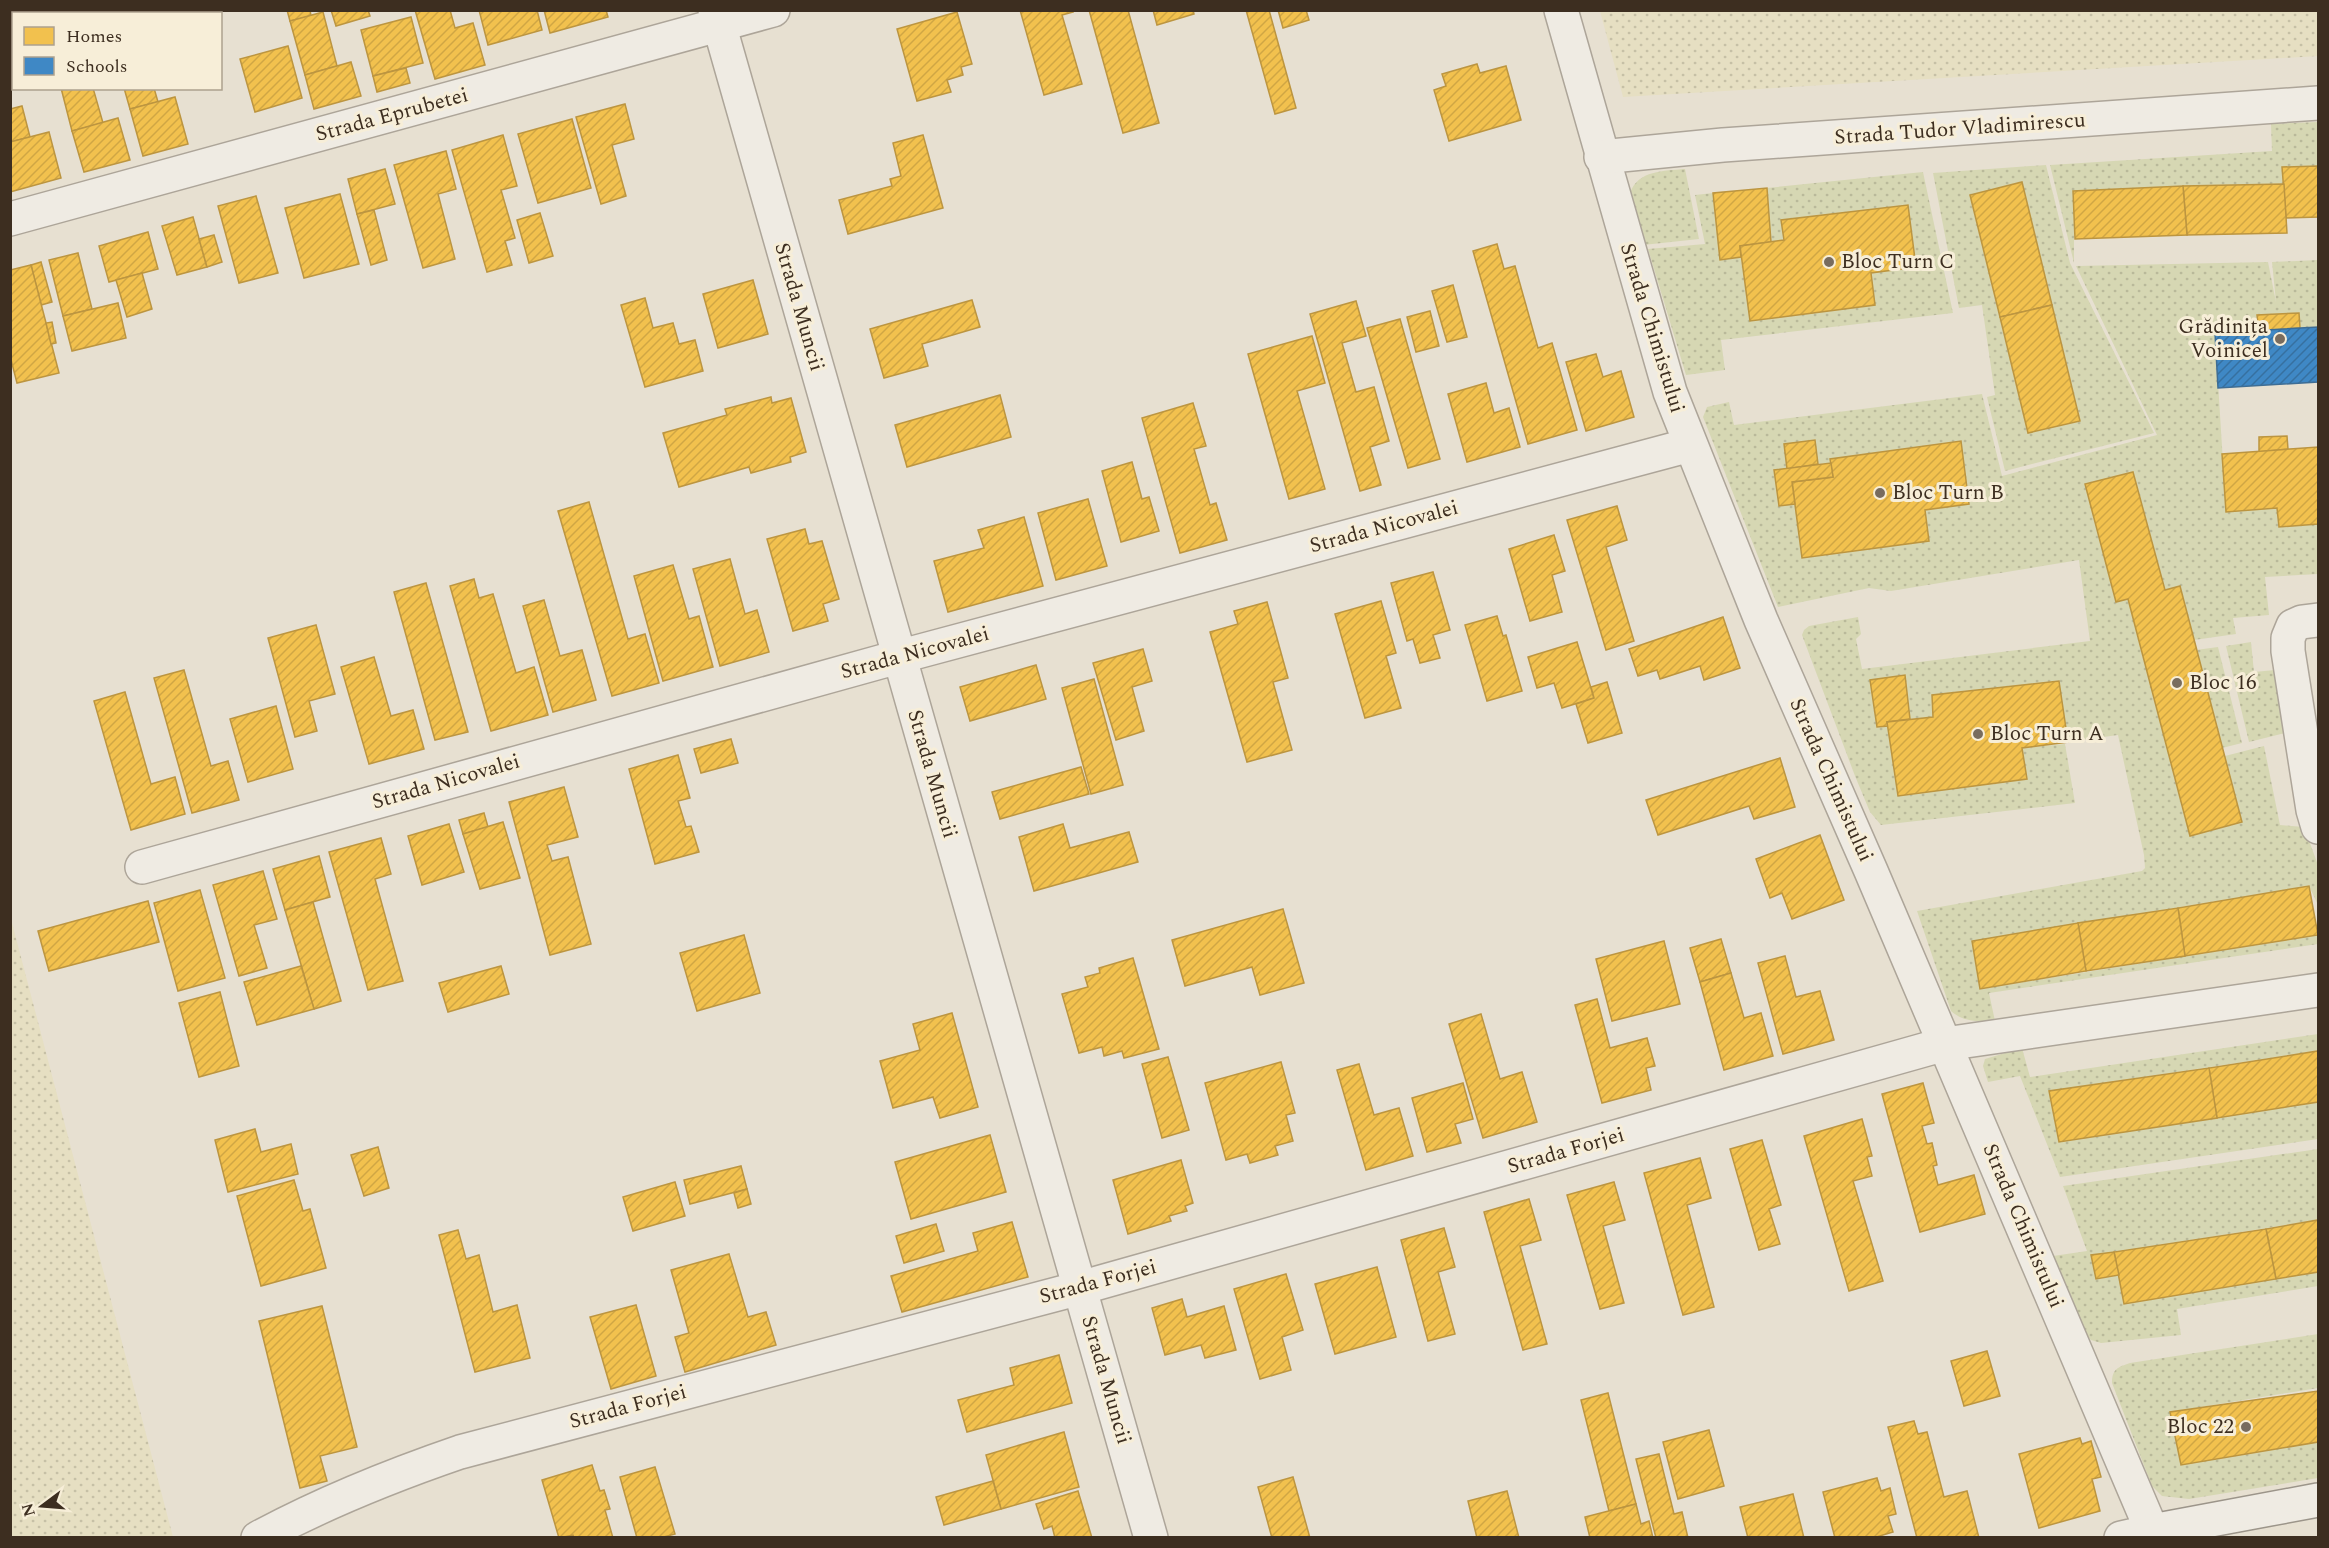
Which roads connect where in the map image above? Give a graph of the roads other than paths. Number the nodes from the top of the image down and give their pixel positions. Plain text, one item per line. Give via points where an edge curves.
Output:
1 (773, 10) edge
2 (1561, 10) edge
3 (717, 18) edge
4 (2319, 103) edge
5 (1601, 157) junction
6 (10, 219) edge
7 (1690, 445) junction
8 (2319, 620) edge
9 (898, 657) junction
10 (2319, 827) edge
11 (142, 867) dead end
12 (2319, 990) edge
13 (1945, 1044) junction
14 (1080, 1288) junction
15 (2319, 1500) edge
16 (2137, 1534) edge
17 (258, 1538) edge
18 (1151, 1538) edge

1 - 3 street, Strada Eprubetei
2 - 5 street, Strada Chimistului
3 - 6 street, Strada Eprubetei
3 - 9 street, Strada Muncii
4 - 5 street, Strada Tudor Vladimirescu
5 - 7 street, Strada Chimistului via 1670,392
7 - 9 street, Strada Nicovalei
7 - 13 street, Strada Chimistului via 1761,620
8 - 10 street via 2293,626 2288,638 2313,810
9 - 11 street, Strada Nicovalei
9 - 14 street, Strada Muncii
12 - 13 street, Strada Forjei
13 - 14 street, Strada Forjei
13 - 16 street, Strada Chimistului
14 - 17 street, Strada Forjei via 460,1452 392,1476
14 - 18 street, Strada Muncii
15 - 16 street

